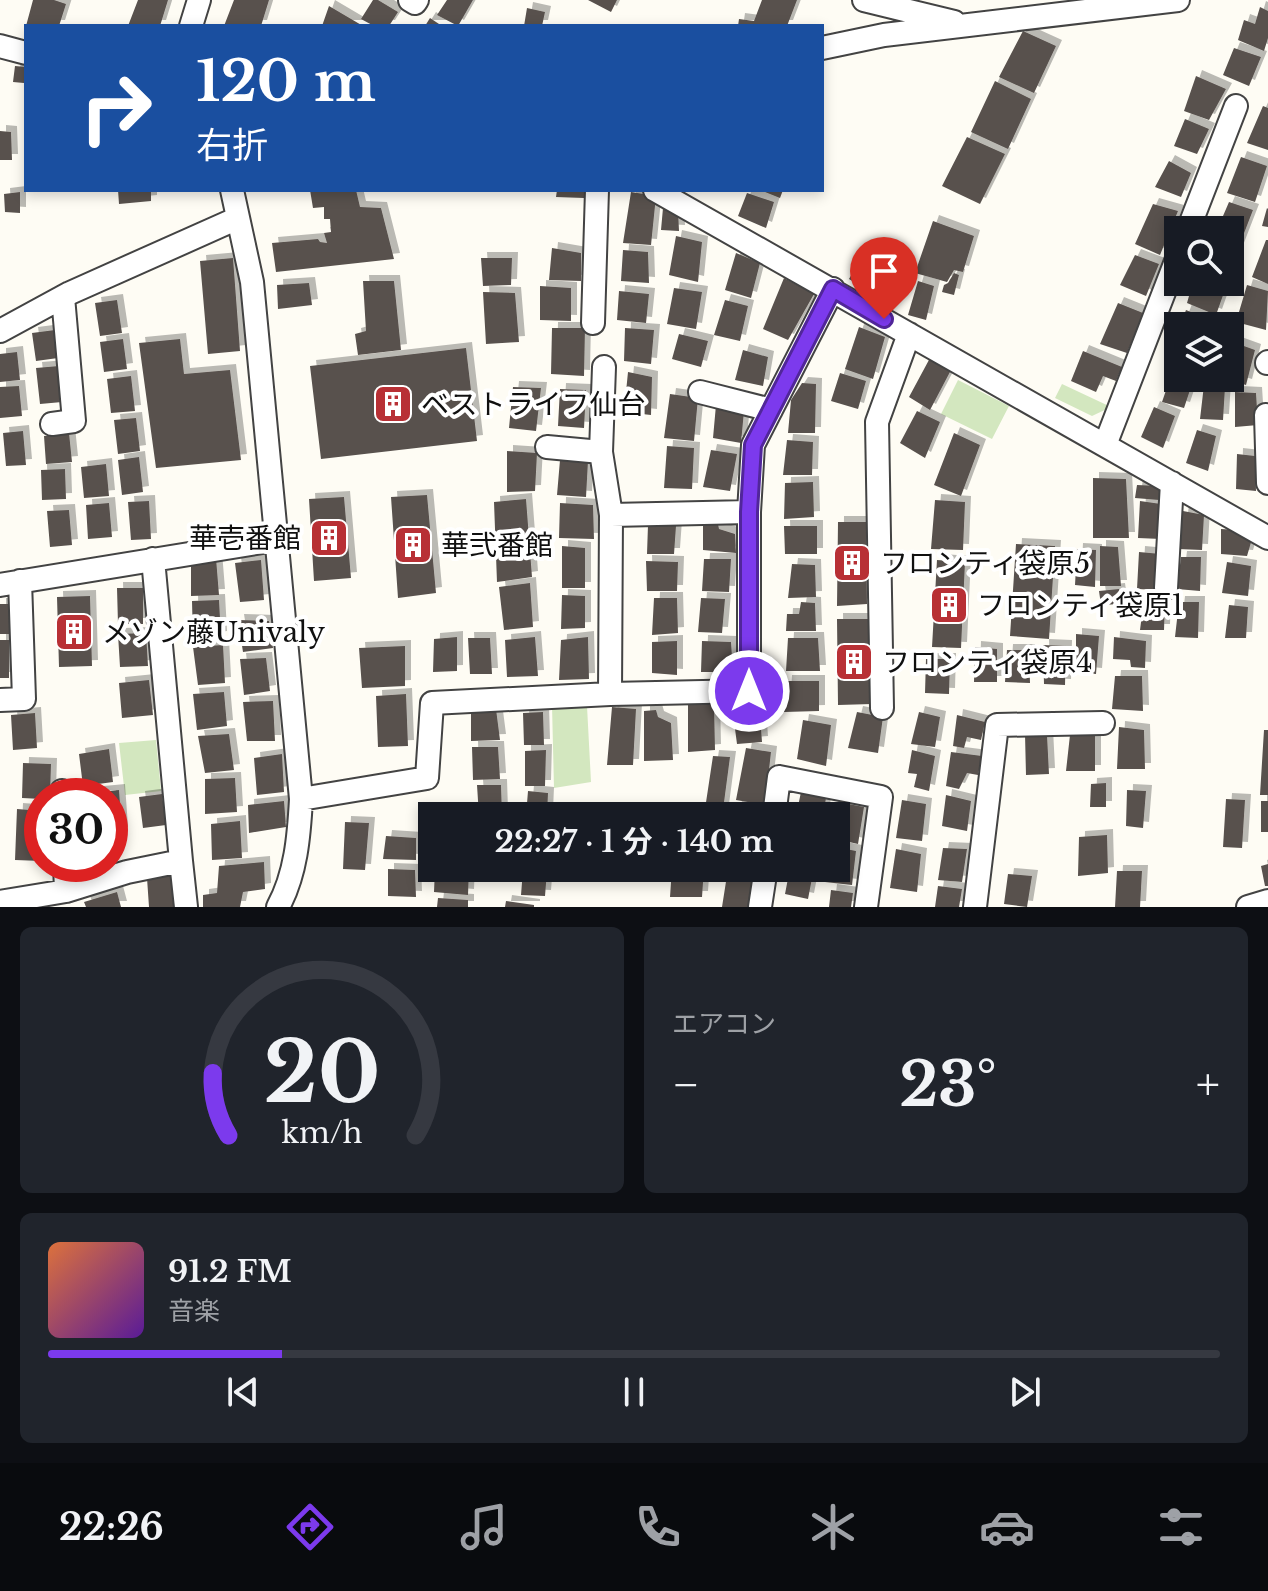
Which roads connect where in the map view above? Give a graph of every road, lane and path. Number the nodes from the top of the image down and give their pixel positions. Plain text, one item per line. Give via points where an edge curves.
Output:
1 (199, 0) edge
2 (410, 0) edge
3 (417, 0) edge
4 (864, 0) edge
5 (1178, 0) edge
6 (192, 24) edge
7 (966, 25) junction
8 (0, 46) edge
9 (824, 48) edge
10 (24, 52) edge
11 (1236, 106) dead end
12 (232, 192) edge
13 (597, 192) edge
14 (659, 192) edge
15 (1193, 216) edge
16 (238, 218) junction
17 (833, 289) junction
18 (1164, 292) edge
19 (63, 297) junction
20 (593, 323) dead end
21 (0, 331) edge
22 (909, 334) junction
23 (604, 367) dead end
24 (700, 392) dead end
25 (771, 410) junction
26 (1266, 415) dead end
27 (52, 424) dead end
28 (1105, 445) junction
29 (547, 447) dead end
30 (601, 452) junction
31 (1172, 483) junction
32 (1268, 483) edge
33 (749, 512) junction
34 (611, 515) junction
35 (1268, 538) edge
36 (275, 540) junction
37 (153, 559) junction
38 (10, 583) edge
39 (1166, 588) dead end
40 (610, 694) junction
41 (0, 700) edge
42 (882, 708) dead end
43 (1103, 723) dead end
44 (301, 799) junction
45 (776, 802) edge
46 (181, 861) junction
47 (66, 882) edge
48 (764, 882) edge
49 (66, 891) junction
50 (1268, 901) edge
51 (0, 902) edge
52 (186, 907) edge
53 (278, 907) edge
54 (760, 907) edge
55 (866, 907) edge
56 (975, 907) edge
57 (1248, 907) edge

1 - 6 street
2 - 3 street
4 - 7 street
5 - 7 street
7 - 9 street
8 - 10 street
11 - 15 street
12 - 16 street
13 - 20 street
14 - 17 street
16 - 19 street
16 - 36 street via 252,282
17 - 22 street
17 - 25 street
18 - 28 street
19 - 21 street
19 - 27 street via 74,421
22 - 28 street
22 - 42 street via 877,422
23 - 30 street
24 - 25 street
25 - 33 street via 753,445
26 - 32 street
28 - 31 street
29 - 30 street
30 - 34 street
31 - 35 street
31 - 39 street
33 - 34 street
33 - 40 street via 749,691
34 - 40 street
36 - 37 street
36 - 44 street
37 - 38 street
37 - 46 street
38 - 41 street via 24,699
40 - 44 street via 432,703 427,778
43 - 56 street via 997,725
44 - 53 street via 299,842
45 - 55 street via 779,777 881,797
46 - 49 street
46 - 52 street
47 - 49 street
48 - 54 street
49 - 51 street
50 - 57 street

